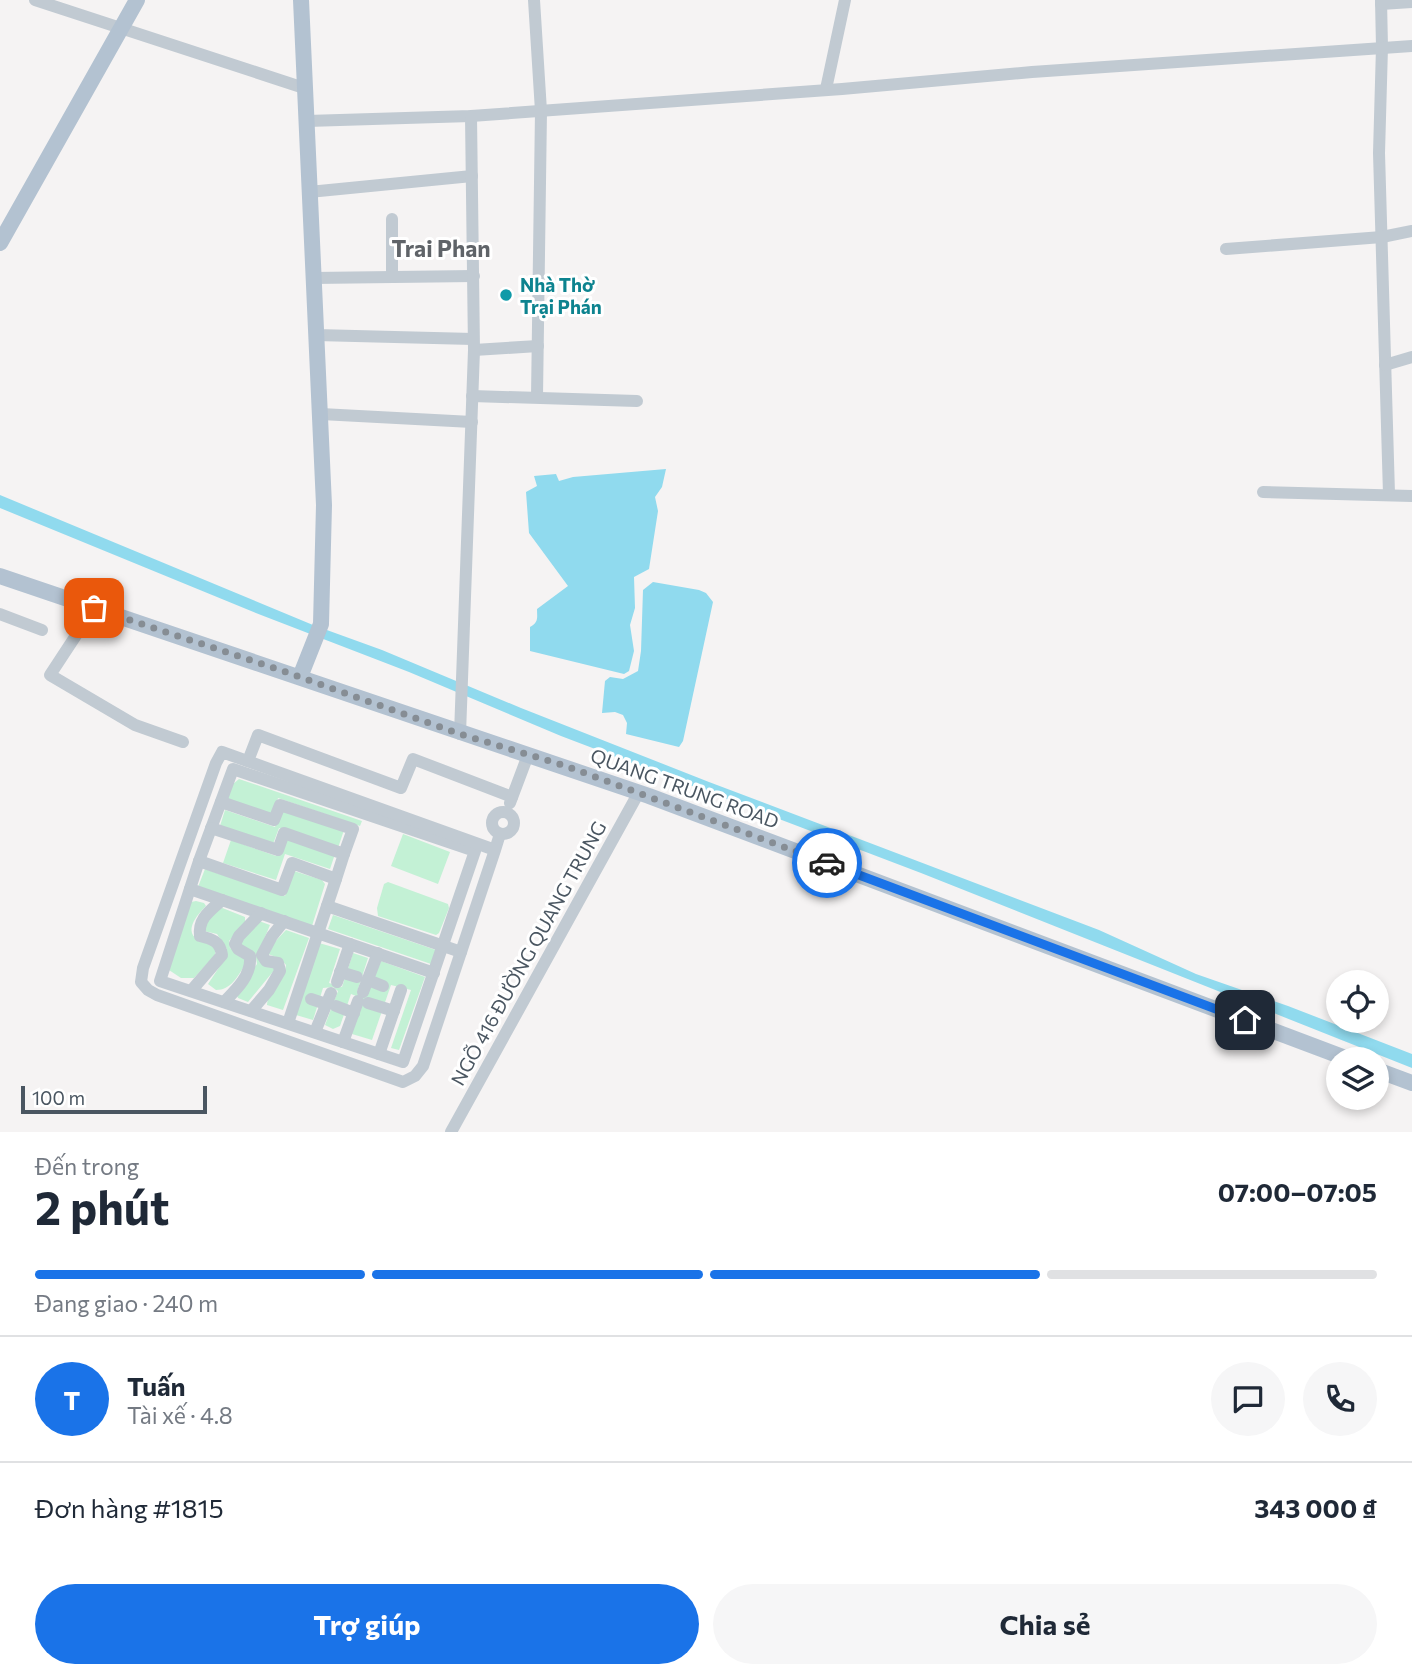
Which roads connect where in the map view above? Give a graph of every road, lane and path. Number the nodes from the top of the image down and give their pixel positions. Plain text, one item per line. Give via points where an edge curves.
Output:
1 (35, 0) edge
2 (137, 0) edge
3 (301, 0) edge
4 (534, 0) edge
5 (845, 0) edge
6 (1381, 2) edge
7 (1412, 2) edge
8 (121, 28) junction
9 (1412, 46) edge
10 (1382, 47) junction
11 (304, 88) junction
12 (824, 89) junction
13 (541, 111) junction
14 (471, 116) junction
15 (307, 121) junction
16 (472, 176) junction
17 (309, 192) junction
18 (392, 219) dead end
19 (1412, 231) edge
20 (1382, 237) junction
21 (0, 243) edge
22 (1226, 249) dead end
23 (474, 276) junction
24 (392, 277) junction
25 (313, 278) junction
26 (316, 335) junction
27 (474, 344) junction
28 (538, 346) junction
29 (1412, 357) edge
30 (1385, 365) junction
31 (472, 396) junction
32 (537, 397) junction
33 (637, 401) dead end
34 (321, 414) junction
35 (472, 422) junction
36 (1264, 492) dead end
37 (1389, 494) junction
38 (1412, 496) edge
39 (0, 576) edge
40 (94, 608) junction
41 (0, 614) edge
42 (42, 630) dead end
43 (300, 677) junction
44 (460, 734) junction
45 (183, 742) dead end
46 (528, 755) junction
47 (248, 761) junction
48 (639, 792) junction
49 (512, 797) junction
50 (221, 802) junction
51 (211, 828) junction
52 (495, 849) junction
53 (344, 854) junction
54 (200, 861) junction
55 (336, 879) junction
56 (190, 889) junction
57 (222, 900) junction
58 (327, 906) junction
59 (458, 907) junction
60 (261, 913) junction
61 (474, 913) junction
62 (284, 921) junction
63 (318, 933) junction
64 (349, 944) junction
65 (444, 946) junction
66 (461, 952) junction
67 (378, 953) junction
68 (434, 972) junction
69 (383, 986) dead end
70 (401, 990) dead end
71 (191, 992) junction
72 (334, 992) junction
73 (361, 994) junction
74 (310, 999) dead end
75 (224, 1002) junction
76 (251, 1011) junction
77 (394, 1011) junction
78 (288, 1023) junction
79 (315, 1032) junction
80 (343, 1042) junction
81 (1326, 1051) edge
82 (379, 1054) junction
83 (1389, 1074) edge
84 (1412, 1083) edge
85 (451, 1132) edge

1 - 8 street
2 - 8 main road
3 - 11 main road
4 - 13 street
5 - 12 street
6 - 7 street
6 - 10 street
8 - 11 street
8 - 21 main road
9 - 10 street
10 - 12 street
10 - 20 street
11 - 15 main road
12 - 13 street
13 - 14 street
13 - 28 street
14 - 15 street
14 - 16 street
15 - 17 main road
16 - 17 street
16 - 23 street
17 - 25 main road
18 - 24 street
19 - 20 street
20 - 22 street
20 - 30 street
23 - 24 street
23 - 27 street
24 - 25 street
25 - 26 main road
26 - 27 street
26 - 34 main road
27 - 28 street
27 - 31 street
28 - 32 street
29 - 30 street
30 - 37 street
31 - 32 street
31 - 35 street
32 - 33 street
34 - 35 street
34 - 43 main road via 324,505 318,632
35 - 44 street
36 - 37 street
37 - 38 street
39 - 40 main road, QUANG TRUNG ROAD
40 - 43 main road, QUANG TRUNG ROAD
40 - 45 street via 50,676 135,725
41 - 42 street
43 - 44 main road, QUANG TRUNG ROAD
44 - 46 main road, QUANG TRUNG ROAD
46 - 48 main road, QUANG TRUNG ROAD
46 - 49 street
47 - 49 street via 258,735 401,788 413,759
47 - 52 street
47 - 66 street via 222,752 216,763 143,968 144,986 157,995 403,1082 423,1066
48 - 81 main road, QUANG TRUNG ROAD
48 - 85 street, NGÕ 416 ĐƯỜNG QUANG TRUNG
49 - 52 street via 506,812 492,820 493,829 500,834
50 - 51 street
50 - 53 street via 274,820 280,806 353,829
50 - 59 street via 233,769 475,851
51 - 53 street via 278,850 284,834
51 - 54 street
52 - 61 street
53 - 55 street
54 - 55 street via 282,890 292,863
54 - 56 street
55 - 58 street
56 - 57 street
56 - 71 street via 160,981
57 - 60 street
57 - 71 street via 206,914 199,929 200,936 216,942 222,955
58 - 63 street
58 - 65 street
59 - 61 street
59 - 65 street
60 - 62 street
60 - 75 street via 235,944 250,956 251,963
61 - 66 street
62 - 63 street
62 - 76 street via 262,955 266,961 278,963 280,971
63 - 64 street
63 - 78 street
64 - 67 street
64 - 72 street
65 - 66 street
65 - 68 street
67 - 68 street
67 - 73 street
68 - 82 street via 403,1062
69 - 73 street
70 - 77 street
71 - 75 street
72 - 73 street
72 - 73 street
72 - 74 street
72 - 79 street
73 - 77 street
73 - 80 street
75 - 76 street
76 - 78 street
77 - 82 street
78 - 79 street
79 - 80 street
80 - 82 street
83 - 84 main road

